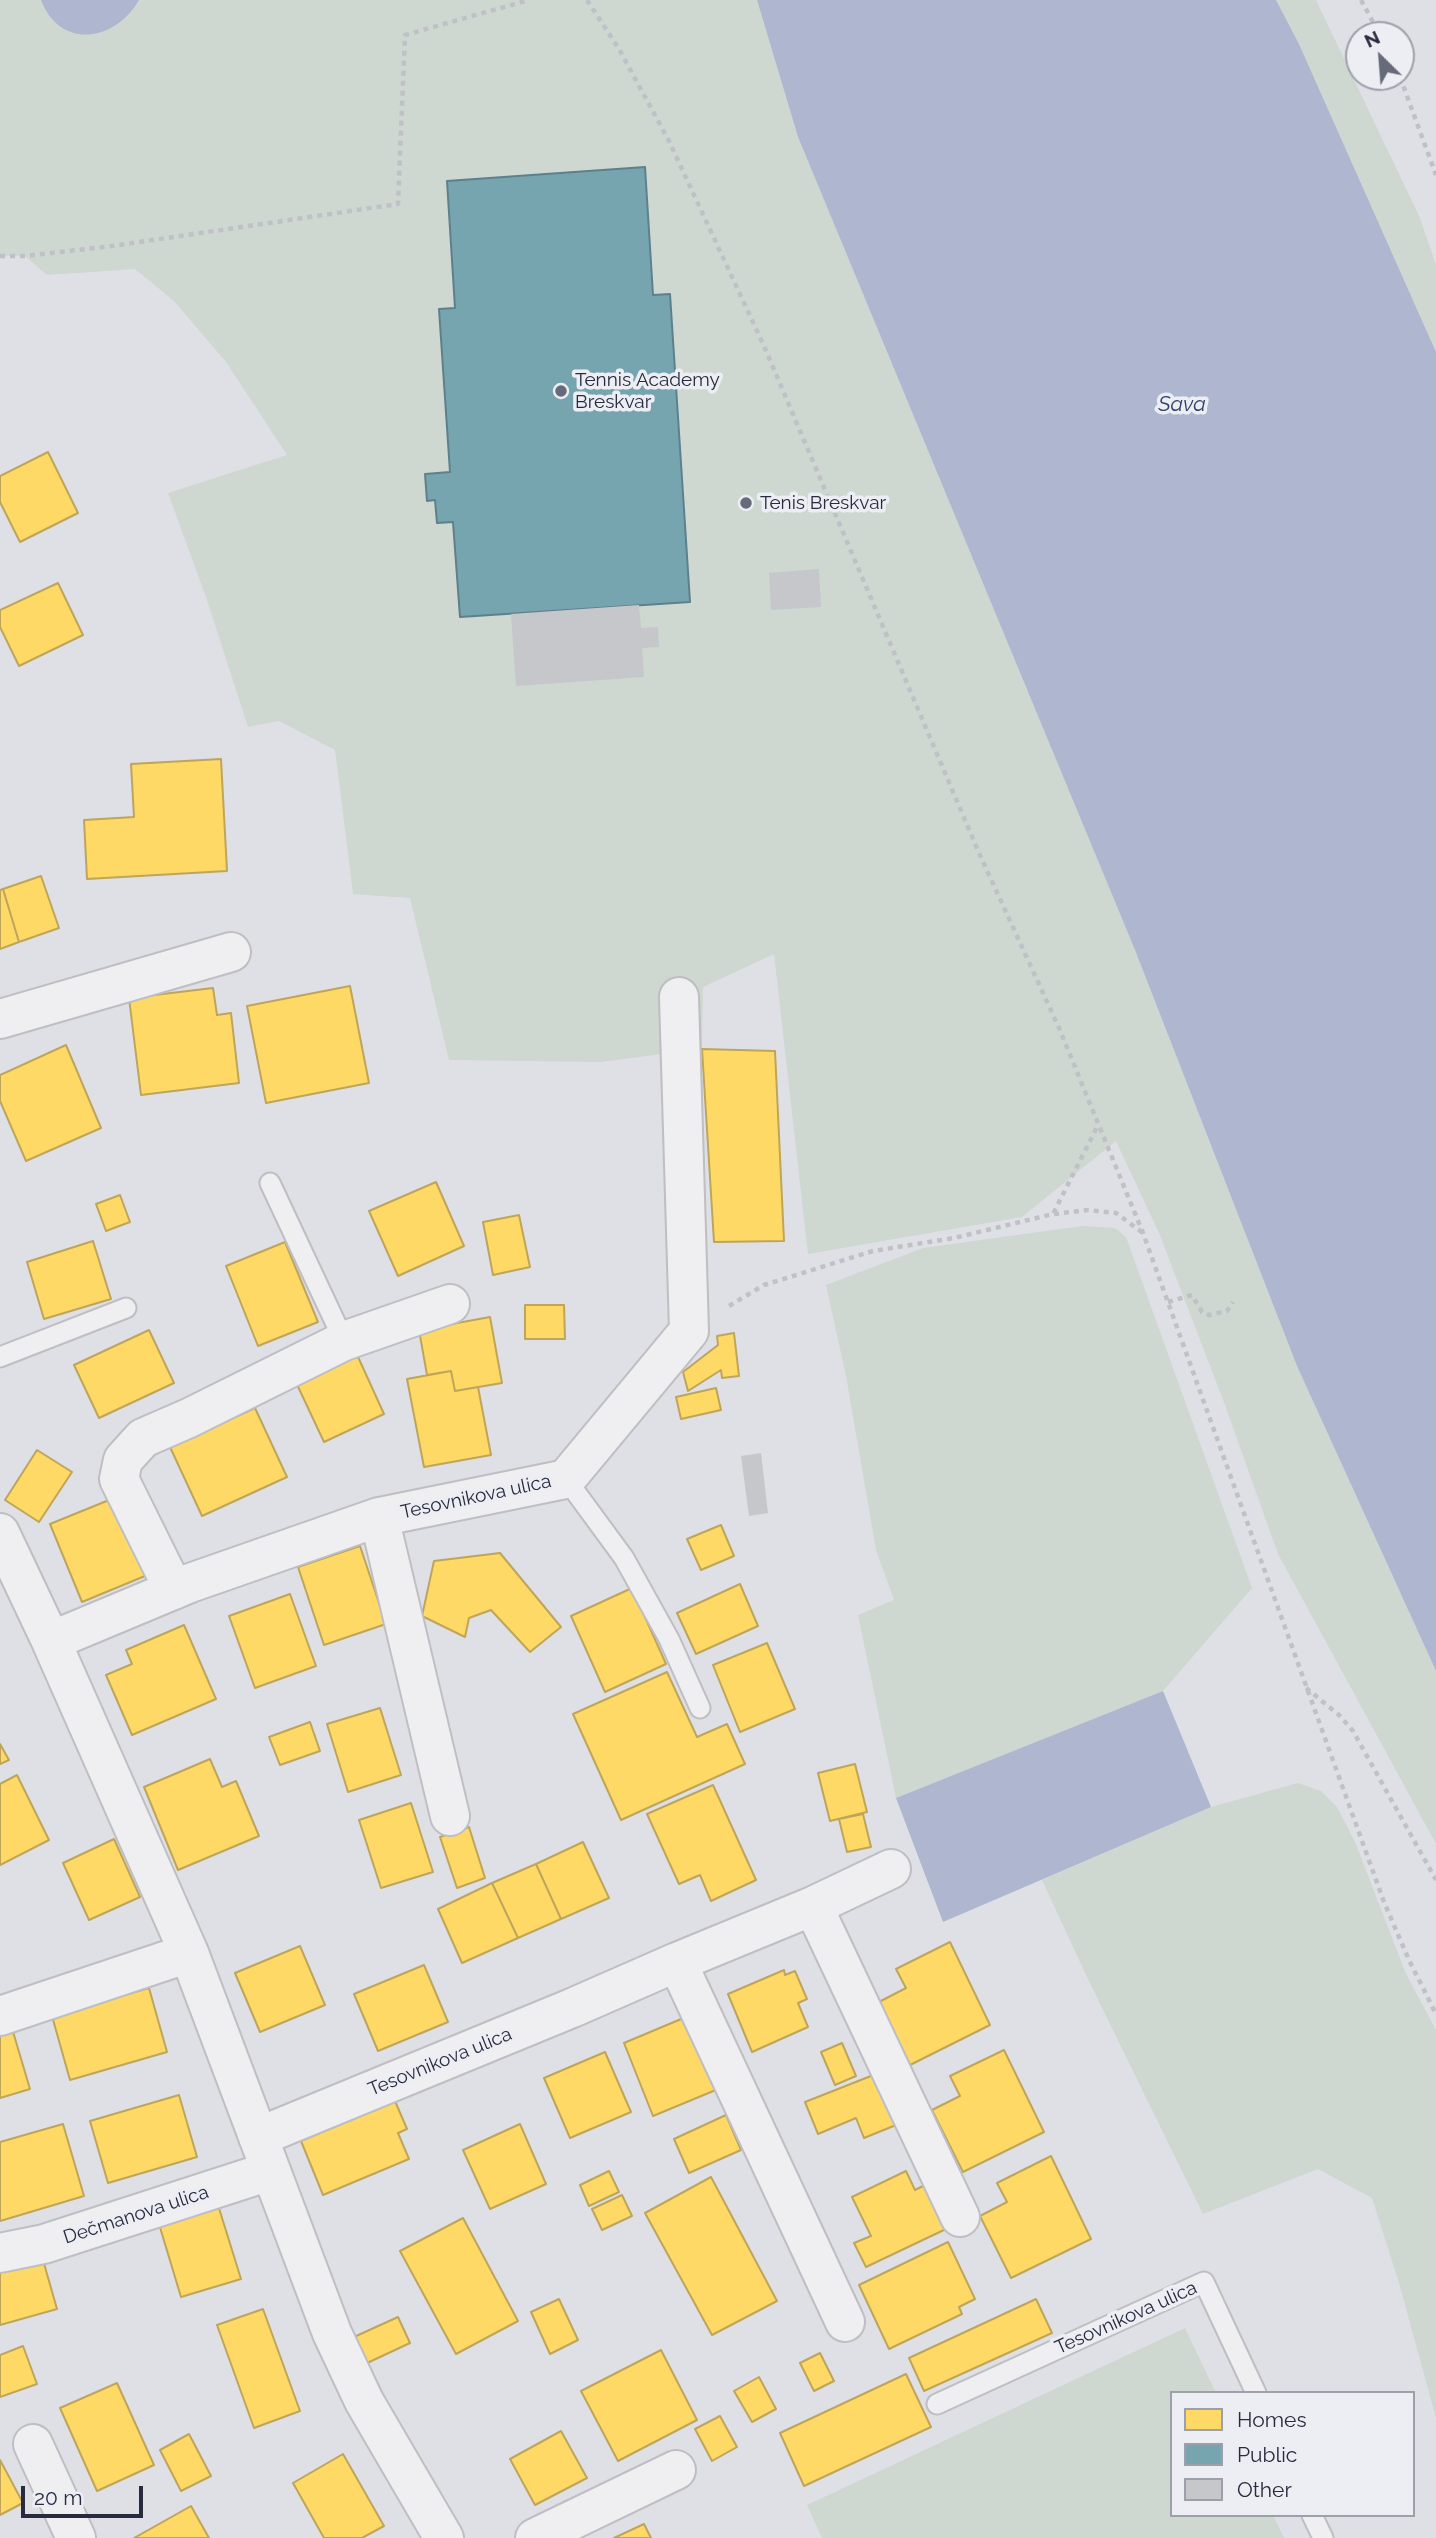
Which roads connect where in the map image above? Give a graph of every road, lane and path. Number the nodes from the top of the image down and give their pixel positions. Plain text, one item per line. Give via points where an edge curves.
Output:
1 (529, 0) edge
2 (587, 0) edge
3 (1361, 0) edge
4 (1372, 21) edge
5 (1405, 91) edge
6 (1436, 175) edge
7 (0, 256) edge
8 (232, 952) dead end
9 (679, 997) dead end
10 (0, 1019) edge
11 (1098, 1125) junction
12 (270, 1183) dead end
13 (1053, 1214) junction
14 (1143, 1233) junction
15 (1168, 1302) junction
16 (1233, 1302) dead end
17 (450, 1304) dead end
18 (126, 1308) dead end
19 (689, 1331) junction
20 (344, 1341) junction
21 (0, 1357) edge
22 (566, 1479) junction
23 (379, 1517) junction
24 (0, 1533) edge
25 (174, 1590) junction
26 (51, 1641) junction
27 (1306, 1687) junction
28 (700, 1708) dead end
29 (450, 1816) dead end
30 (891, 1869) dead end
31 (1436, 1880) edge
32 (813, 1906) junction
33 (189, 1953) junction
34 (677, 1962) junction
35 (1436, 2014) edge
36 (0, 2016) edge
37 (264, 2154) junction
38 (960, 2217) dead end
39 (0, 2253) edge
40 (845, 2322) dead end
41 (1254, 2391) edge
42 (937, 2404) dead end
43 (33, 2444) dead end
44 (676, 2470) dead end
45 (1313, 2517) edge
46 (76, 2538) edge
47 (444, 2538) edge
48 (535, 2538) edge
49 (1323, 2538) edge

1 - 7 path via 405,35 398,204 112,246
2 - 11 path via 669,141 764,346
3 - 4 path
5 - 6 path
8 - 10 street
9 - 19 street
11 - 13 path
11 - 14 path
12 - 20 lane
13 - 14 path via 1116,1213
13 - 19 path via 954,1238 873,1251 764,1284
14 - 15 path
15 - 16 path via 1192,1295 1209,1315 1227,1311
15 - 27 path
17 - 20 street
18 - 21 lane
19 - 22 street, Tesovnikova ulica
20 - 25 street via 143,1438 123,1460 119,1479
22 - 23 street, Tesovnikova ulica
22 - 28 lane via 624,1558 669,1639
23 - 25 street, Tesovnikova ulica
23 - 29 street
24 - 26 street
25 - 26 street, Tesovnikova ulica
26 - 33 street
27 - 31 path via 1353,1731
27 - 35 path via 1384,1902
30 - 32 street, Tesovnikova ulica
32 - 34 street, Tesovnikova ulica
32 - 38 street
33 - 36 street
33 - 37 street
34 - 37 street, Tesovnikova ulica
34 - 40 street
37 - 39 street, Dečmanova ulica via 44,2244
37 - 47 street via 332,2333 364,2401
41 - 42 lane, Tesovnikova ulica via 1204,2282
43 - 46 street
44 - 48 street
45 - 49 lane

